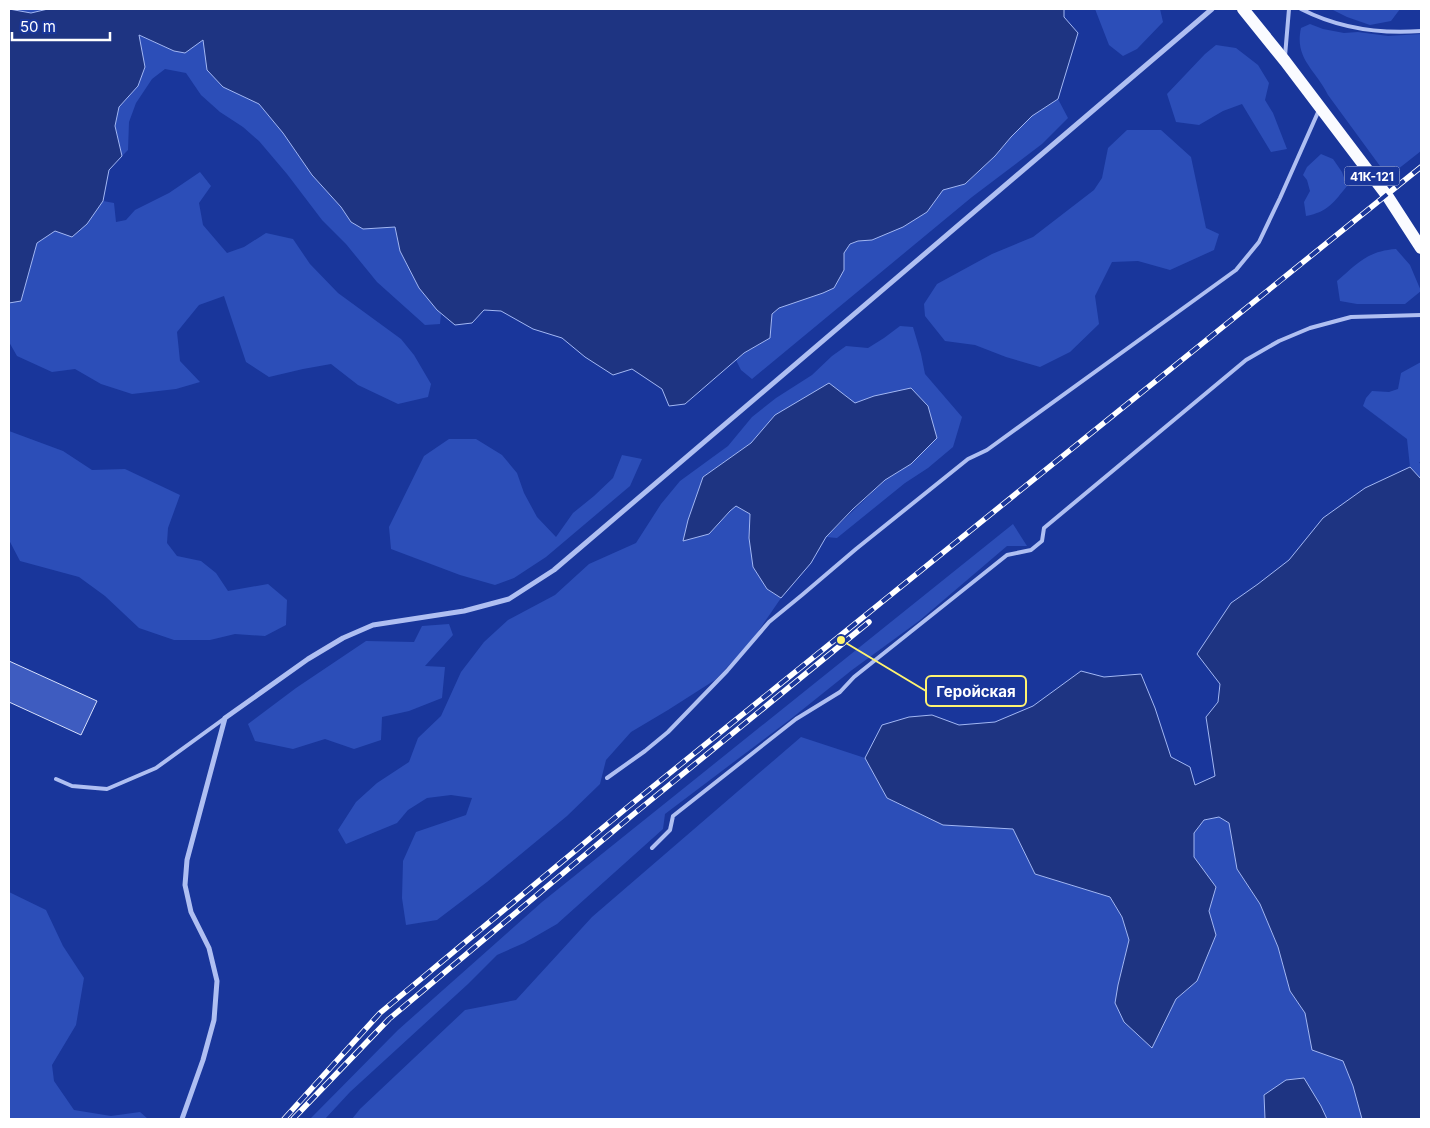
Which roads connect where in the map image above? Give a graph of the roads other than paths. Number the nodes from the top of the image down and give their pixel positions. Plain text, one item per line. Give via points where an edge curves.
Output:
1 (1212, 9) edge
2 (1243, 9) edge
3 (1289, 9) edge
4 (1301, 9) edge
5 (1421, 31) edge
6 (1285, 62) junction
7 (1320, 107) junction
8 (1421, 248) edge
9 (1421, 314) edge
10 (225, 718) junction
11 (607, 778) dead end
12 (56, 779) dead end
13 (652, 848) dead end
14 (182, 1119) edge

1 - 10 street via 554,570 509,599 464,611 373,625 342,638
2 - 6 main road, 41К-121
3 - 6 lane
4 - 5 lane via 1367,30
6 - 7 main road, 41К-121
7 - 8 main road, 41К-121 via 1388,197
7 - 11 lane via 1259,242 1236,270 987,450 968,459 856,549 768,622 727,671 668,732
9 - 13 lane via 1351,317 1279,340 1246,360 1044,528 1042,541 1031,550 1007,555 840,692 796,719 673,816 670,830
10 - 12 lane via 156,768 107,789 72,786
10 - 14 street via 187,860 184,885 191,912 209,948 217,981 214,1020

